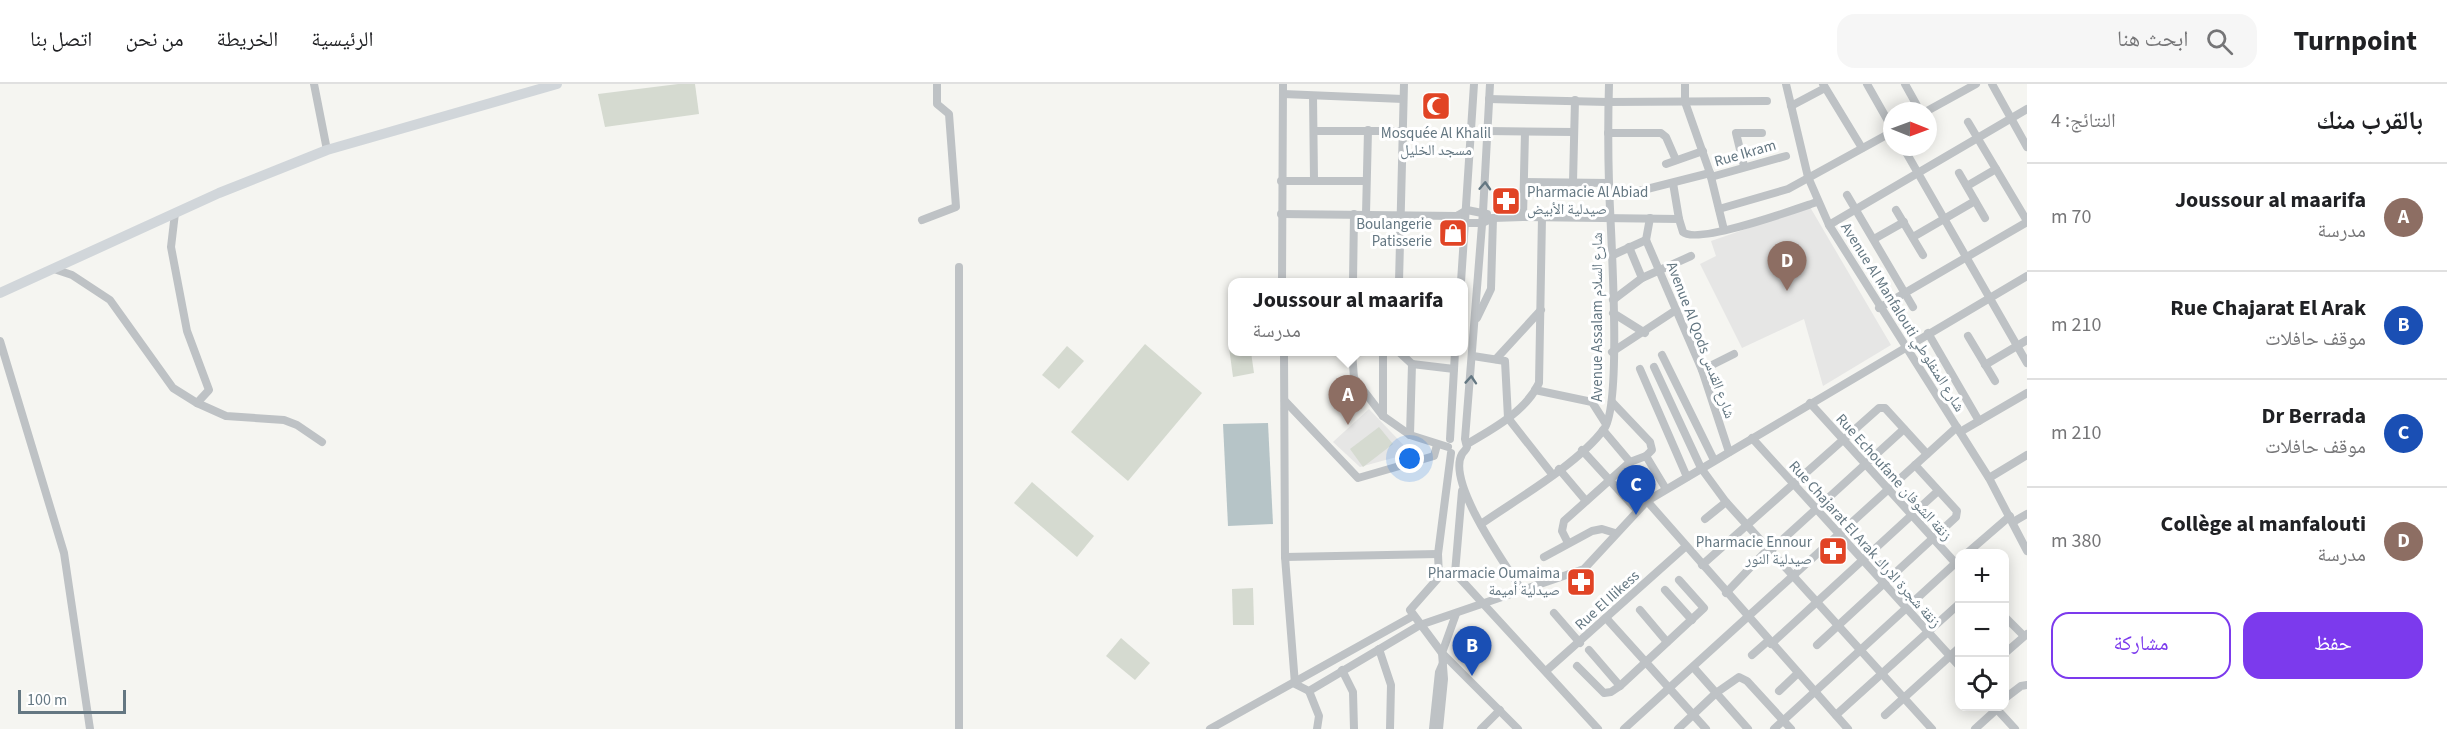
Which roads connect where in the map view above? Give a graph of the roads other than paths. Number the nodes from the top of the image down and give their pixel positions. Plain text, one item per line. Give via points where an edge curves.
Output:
1 (314, 84) edge
2 (556, 84) edge
3 (936, 84) edge
4 (1283, 84) edge
5 (1404, 84) edge
6 (1474, 84) edge
7 (1490, 84) edge
8 (1609, 84) edge
9 (1685, 84) edge
10 (1785, 84) edge
11 (1867, 84) edge
12 (1905, 84) edge
13 (1976, 84) edge
14 (1992, 84) edge
15 (1824, 86) edge
16 (1283, 94) junction
17 (1313, 96) junction
18 (1403, 99) junction
19 (1489, 99) junction
20 (1575, 100) junction
21 (1767, 101) dead end
22 (1608, 102) junction
23 (1685, 102) junction
24 (1915, 102) edge
25 (1937, 105) edge
26 (1791, 106) junction
27 (2027, 108) edge
28 (1883, 113) edge
29 (2011, 118) junction
30 (1968, 122) dead end
31 (1368, 130) junction
32 (1314, 131) junction
33 (1403, 131) junction
34 (1487, 131) junction
35 (1525, 132) junction
36 (1574, 132) junction
37 (1608, 133) junction
38 (1762, 134) dead end
39 (1883, 135) edge
40 (1978, 138) junction
41 (2027, 147) edge
42 (1862, 148) junction
43 (327, 150) junction
44 (1703, 151) junction
45 (1786, 156) dead end
46 (1908, 156) edge
47 (1676, 160) junction
48 (1666, 164) dead end
49 (1744, 166) junction
50 (1996, 170) junction
51 (1917, 172) junction
52 (1959, 173) dead end
53 (1710, 175) junction
54 (1808, 177) junction
55 (1314, 180) junction
56 (1281, 181) junction
57 (1366, 181) junction
58 (1524, 182) junction
59 (1573, 182) junction
60 (1609, 183) junction
61 (1673, 183) junction
62 (1967, 186) junction
63 (1639, 191) dead end
64 (1847, 195) dead end
65 (1975, 201) junction
66 (1817, 202) junction
67 (1719, 209) junction
68 (1856, 209) junction
69 (1467, 210) junction
70 (1896, 210) dead end
71 (1483, 212) junction
72 (175, 213) junction
73 (1281, 214) junction
74 (1354, 214) junction
75 (1366, 214) junction
76 (1400, 215) junction
77 (1457, 216) junction
78 (1523, 217) junction
79 (1493, 218) junction
80 (1542, 218) junction
81 (1610, 218) junction
82 (1650, 218) junction
83 (1944, 218) junction
84 (1985, 218) dead end
85 (1679, 219) junction
86 (922, 220) dead end
87 (2027, 221) edge
88 (1904, 222) junction
89 (1467, 223) junction
90 (1482, 223) junction
91 (1829, 225) junction
92 (1724, 230) junction
93 (1913, 237) junction
94 (1874, 239) junction
95 (1646, 240) junction
96 (1629, 247) junction
97 (1613, 255) junction
98 (1923, 255) dead end
99 (1691, 256) dead end
100 (1967, 256) junction
101 (959, 267) dead end
102 (54, 268) junction
103 (1659, 269) junction
104 (2027, 276) edge
105 (1282, 278) edge
106 (1353, 278) edge
107 (1399, 278) edge
108 (1461, 278) edge
109 (1642, 278) junction
110 (0, 293) edge
111 (1904, 294) junction
112 (1990, 297) junction
113 (1613, 300) junction
114 (1912, 307) dead end
115 (1879, 308) junction
116 (1541, 310) junction
117 (1676, 310) junction
118 (1613, 314) junction
119 (1475, 320) junction
120 (1645, 333) junction
121 (1929, 333) junction
122 (1968, 336) dead end
123 (2027, 340) edge
124 (0, 341) edge
125 (1905, 346) junction
126 (2017, 346) junction
127 (1612, 352) junction
128 (1734, 354) dead end
129 (1662, 355) dead end
130 (1284, 356) edge
131 (1352, 356) edge
132 (1383, 356) edge
133 (1404, 356) edge
134 (1455, 356) edge
135 (1473, 356) junction
136 (1496, 359) junction
137 (2027, 363) edge
138 (1412, 364) junction
139 (1985, 365) junction
140 (1654, 367) dead end
141 (1454, 369) junction
142 (1640, 369) dead end
143 (1702, 370) junction
144 (1995, 381) dead end
145 (1536, 390) junction
146 (2027, 393) edge
147 (1285, 402) junction
148 (1612, 402) junction
149 (197, 403) junction
150 (1810, 403) junction
151 (1383, 416) junction
152 (1508, 418) junction
153 (1979, 421) junction
154 (1605, 427) junction
155 (1904, 429) junction
156 (1959, 430) junction
157 (1410, 435) junction
158 (1752, 438) junction
159 (1450, 439) junction
160 (1842, 440) junction
161 (1466, 441) junction
162 (322, 442) dead end
163 (1437, 445) junction
164 (1582, 450) junction
165 (1454, 452) junction
166 (1729, 452) junction
167 (1927, 454) junction
168 (2027, 455) edge
169 (1646, 456) junction
170 (1714, 460) junction
171 (1630, 462) junction
172 (1864, 464) junction
173 (1915, 465) junction
174 (1701, 468) junction
175 (1555, 471) junction
176 (1687, 477) junction
177 (1989, 478) junction
178 (1609, 480) junction
179 (1462, 482) junction
180 (1793, 484) junction
181 (1666, 489) junction
182 (1888, 489) junction
183 (1938, 491) junction
184 (1586, 501) junction
185 (1647, 501) junction
186 (1726, 502) junction
187 (1815, 508) junction
188 (1636, 509) junction
189 (2027, 514) edge
190 (1912, 516) junction
191 (1705, 519) dead end
192 (2012, 519) junction
193 (1481, 524) junction
194 (1747, 524) junction
195 (1616, 533) junction
196 (1839, 535) junction
197 (1934, 540) junction
198 (1568, 543) junction
199 (1685, 547) junction
200 (1973, 549) edge
201 (1769, 550) junction
202 (2027, 551) edge
203 (1438, 554) junction
204 (1285, 557) junction
205 (1544, 557) dead end
206 (1861, 560) junction
207 (1955, 560) edge
208 (1702, 565) junction
209 (1955, 566) edge
210 (1455, 573) junction
211 (1794, 576) junction
212 (1439, 577) junction
213 (1679, 580) dead end
214 (1884, 585) junction
215 (1521, 590) junction
216 (1665, 590) dead end
217 (1726, 593) junction
218 (1817, 602) junction
219 (1484, 604) junction
220 (1955, 607) edge
221 (1905, 608) junction
222 (1640, 610) dead end
223 (1554, 613) dead end
224 (1456, 614) junction
225 (1413, 616) junction
226 (1606, 618) junction
227 (1749, 618) junction
228 (1692, 620) junction
229 (2009, 620) edge
230 (1420, 625) junction
231 (1838, 626) junction
232 (1927, 632) junction
233 (2026, 635) edge
234 (1667, 642) junction
235 (1770, 642) junction
236 (1580, 643) junction
237 (1817, 645) dead end
238 (1379, 649) junction
239 (1589, 650) dead end
240 (2009, 650) edge
241 (1861, 651) junction
242 (1955, 651) edge
243 (1752, 655) dead end
244 (1950, 656) junction
245 (1443, 657) junction
246 (1645, 662) junction
247 (1955, 662) edge
248 (1578, 666) dead end
249 (1694, 668) junction
250 (1342, 670) junction
251 (1546, 671) junction
252 (1798, 673) junction
253 (1881, 674) junction
254 (1295, 684) junction
255 (2027, 685) edge
256 (1620, 686) junction
257 (1669, 689) junction
258 (1309, 691) junction
259 (1779, 691) dead end
260 (1815, 691) junction
261 (1716, 693) junction
262 (2009, 695) edge
263 (1904, 699) junction
264 (1500, 710) junction
265 (1991, 711) edge
266 (1999, 711) edge
267 (1693, 715) junction
268 (1836, 715) junction
269 (1885, 715) dead end
270 (1783, 720) junction
271 (90, 729) edge
272 (959, 729) edge
273 (1210, 729) edge
274 (1317, 729) edge
275 (1354, 729) edge
276 (1390, 729) edge
277 (1433, 729) edge
278 (1440, 729) edge
279 (1481, 729) edge
280 (1518, 729) edge
281 (1598, 729) edge
282 (1624, 729) edge
283 (1678, 729) edge
284 (1706, 729) edge
285 (1748, 729) edge
286 (1774, 729) edge
287 (1791, 729) edge
288 (1848, 729) edge
289 (1932, 729) edge
290 (1975, 729) edge
291 (2015, 729) edge

1 - 43 street
2 - 43 main road
3 - 86 street via 937,104 949,114 956,207
4 - 16 street
5 - 18 street
6 - 69 street
7 - 19 street
8 - 22 street, Avenue Assalam شارع السلام
9 - 23 street
10 - 26 street, Avenue Al Manfalouti شارع المنفلوطي
11 - 28 street
12 - 24 street
13 - 25 street
14 - 29 street
15 - 26 street
15 - 42 street
16 - 17 street
16 - 56 street
17 - 18 street
17 - 32 street
18 - 33 street
19 - 20 street
19 - 34 street
20 - 22 street
20 - 36 street
21 - 23 street
22 - 23 street
22 - 37 street, Avenue Assalam شارع السلام
23 - 44 street
26 - 54 street, Avenue Al Manfalouti شارع المنفلوطي
27 - 29 street
29 - 40 street
29 - 41 street
30 - 40 street
31 - 32 street
31 - 33 street
31 - 57 street
32 - 55 street
33 - 76 street
34 - 35 street
71 -> 34 street
35 - 36 street
35 - 58 street
36 - 59 street
37 - 47 street via 1661,133
37 - 60 street, Avenue Assalam شارع السلام
38 - 49 street via 1736,133
39 - 42 street
40 - 50 street
40 - 51 street
42 - 54 street
43 - 72 main road
44 - 47 street
44 - 53 street
45 - 49 street, Rue Ikram
46 - 51 street
47 - 48 street
49 - 53 street, Rue Ikram
50 - 62 street
50 - 87 street
51 - 68 street
51 - 83 street
52 - 62 street
53 - 61 street, Rue Ikram
53 - 67 street
54 - 66 street, Avenue Al Manfalouti شارع المنفلوطي
54 - 67 street via 1780,192
55 - 56 street
55 - 57 street
56 - 73 street
57 - 75 street
58 - 59 street
58 - 78 street
59 - 60 street
60 - 81 street, Avenue Assalam شارع السلام
61 - 63 street, Rue Ikram
61 - 85 street
62 - 65 street
64 - 68 street
65 - 83 street
65 - 84 street
66 - 91 street, Avenue Al Manfalouti شارع المنفلوطي
66 - 92 street
67 - 92 street
68 - 91 street
68 - 94 street
69 - 71 street
69 - 77 street
69 - 89 street
70 - 88 street
71 - 79 street
71 - 90 street
72 - 102 main road
72 - 149 street via 171,247 187,331 209,390
73 - 74 street
73 - 105 street
74 - 75 street
74 - 106 street
75 - 76 street
76 - 77 street
76 - 107 street
77 - 89 street
78 - 79 street
78 - 80 street
79 - 90 street
79 - 119 street via 1491,289
80 - 81 street
80 - 116 street
81 - 82 street
81 - 97 street, Avenue Assalam شارع السلام
82 - 85 street
82 - 95 street
83 - 93 street
83 - 100 street
85 - 92 street via 1687,236
87 - 100 street
88 - 93 street
88 - 94 street
89 - 90 street
89 - 108 street
90 - 119 street
91 - 115 street, Avenue Al Manfalouti شارع المنفلوطي
93 - 98 street
94 - 111 street
95 - 96 street
95 - 103 street, Avenue Al Qods شارع القدس
96 - 97 street
96 - 109 street
97 - 113 street, Avenue Assalam شارع السلام
99 - 103 street
100 - 111 street
100 - 112 street
101 - 272 street
102 - 110 main road
102 - 149 street via 110,300 173,388
103 - 109 street
103 - 117 street, Avenue Al Qods شارع القدس
104 - 112 street
109 - 113 street
111 - 114 street
111 - 115 street
112 - 121 street
112 - 126 street
113 - 118 street, Avenue Assalam شارع السلام
115 - 125 street, Avenue Al Manfalouti شارع المنفلوطي
116 - 136 street
116 - 145 street via 1540,379
117 - 120 street
117 - 143 street, Avenue Al Qods شارع القدس
118 - 120 street
118 - 127 street, Avenue Assalam شارع السلام
119 - 135 street
120 - 127 street
121 - 125 street
121 - 153 street
122 - 139 street
123 - 126 street
124 - 271 street via 64,553
125 - 150 street
125 - 156 street, Avenue Al Manfalouti شارع المنفلوطي
126 - 137 street
126 - 139 street
127 - 148 street, Avenue Assalam شارع السلام
128 - 143 street
129 - 170 street
130 - 147 street
131 - 151 street via 1354,378
132 - 151 street
133 - 138 street
134 - 141 street
135 - 136 street
161 -> 135 street
136 - 152 street via 1506,364
138 - 141 street
138 - 157 street
139 - 144 street
140 - 174 street
141 - 159 street
142 - 176 street
143 - 166 street, Avenue Al Qods شارع القدس
145 - 152 street
145 - 154 street via 1592,402
146 - 153 street
147 - 163 street via 1358,478 1434,456
147 - 204 street
148 - 154 street, Avenue Assalam شارع السلام
148 - 169 street via 1650,442 1652,450
149 - 162 street via 226,416 284,420
150 - 158 street
150 - 160 street, Rue Echoufane زنقة الشوفان
151 - 157 street
152 - 161 street
152 - 175 street
153 - 156 street
154 - 164 street
154 - 171 street
155 - 160 street via 1885,408 1877,409
155 - 167 street
155 - 172 street
156 - 167 street
156 - 177 street, Avenue Al Manfalouti شارع المنفلوطي
157 - 163 street
158 - 166 street
158 - 180 street, Rue Chajarat El Arak زنقة شجرة الاراك
159 - 161 street via 1457,435
159 - 165 street
160 - 172 street, Rue Echoufane زنقة الشوفان
160 - 180 street
161 - 165 street
163 - 165 street
164 - 175 street
164 - 178 street
165 - 179 street
165 - 203 street
166 - 170 street
167 - 173 street
168 - 177 street
169 - 171 street
169 - 181 street
170 - 174 street
171 - 178 street
172 - 182 street, Rue Echoufane زنقة الشوفان
172 - 187 street
173 - 182 street
173 - 183 street
174 - 176 street
174 - 186 street
175 - 184 street
175 - 193 street
176 - 181 street
177 - 192 street, Avenue Al Manfalouti شارع المنفلوطي
178 - 184 street
178 - 188 street
179 - 193 street
179 - 210 street
180 - 187 street, Rue Chajarat El Arak زنقة شجرة الاراك
180 - 194 street
181 - 185 street
182 - 190 street, Rue Echoufane زنقة الشوفان
182 - 196 street
183 - 190 street
183 - 197 street via 1958,515
184 - 198 street via 1561,526
185 - 188 street
185 - 199 street
186 - 191 street
186 - 194 street
187 - 196 street, Rue Chajarat El Arak زنقة شجرة الاراك
187 - 201 street
188 - 195 street
189 - 192 street
190 - 197 street, Rue Echoufane زنقة الشوفان
190 - 206 street
192 - 200 street
192 - 202 street, Avenue Al Manfalouti شارع المنفلوطي
193 - 215 street
194 - 201 street
194 - 208 street
195 - 198 street via 1597,529
195 - 215 street via 1584,569
196 - 206 street, Rue Chajarat El Arak زنقة شجرة الاراك
196 - 211 street
197 - 207 street, Rue Echoufane زنقة الشوفان
197 - 214 street
198 - 205 street
199 - 208 street
199 - 226 street, Rue El Ilikess
201 - 211 street
201 - 217 street
203 - 204 street
203 - 212 street
204 - 254 street
206 - 214 street, Rue Chajarat El Arak زنقة شجرة الاراك
206 - 218 street
208 - 217 street
209 - 221 street
210 - 212 street
210 - 219 street
211 - 218 street
211 - 227 street
212 - 225 street via 1410,610
213 - 228 street via 1704,608
214 - 221 street, Rue Chajarat El Arak زنقة شجرة الاراك
214 - 231 street
215 - 219 street
216 - 228 street
217 - 227 street
218 - 231 street
218 - 235 street
219 - 224 street
219 - 251 street
220 - 232 street
221 - 232 street, Rue Chajarat El Arak زنقة شجرة الاراك
221 - 241 street
222 - 234 street
223 - 236 street
224 - 230 street
224 - 245 street
225 - 230 street
225 - 254 street
226 - 236 street, Rue El Ilikess
226 - 246 street
227 - 235 street
227 - 249 street
228 - 234 street
229 - 233 street
230 - 238 street
230 - 245 street
231 - 237 street
231 - 241 street
232 - 244 street, Rue Chajarat El Arak زنقة شجرة الاراك
232 - 253 street
233 - 240 street
234 - 246 street
235 - 243 street
235 - 252 street
236 - 251 street, Rue El Ilikess
238 - 250 street
238 - 276 street via 1391,685
239 - 256 street
241 - 253 street
241 - 260 street
242 - 244 street
244 - 247 street, Rue Chajarat El Arak زنقة شجرة الاراك
244 - 263 street
245 - 264 street
245 - 277 street
245 - 278 street
246 - 256 street
246 - 257 street
248 - 256 street via 1604,693
249 - 257 street
249 - 261 street
250 - 258 street
250 - 275 street via 1353,692
251 - 281 street
252 - 259 street
252 - 260 street
253 - 263 street
253 - 268 street
254 - 258 street
254 - 273 street
255 - 262 street
257 - 267 street
257 - 282 street
258 - 274 street via 1319,716
260 - 268 street
260 - 270 street
261 - 267 street
261 - 270 street via 1742,677
261 - 285 street
263 - 269 street
263 - 289 street
264 - 279 street
264 - 280 street
265 - 290 street
266 - 291 street
267 - 283 street
267 - 284 street
268 - 288 street
270 - 286 street
270 - 287 street

